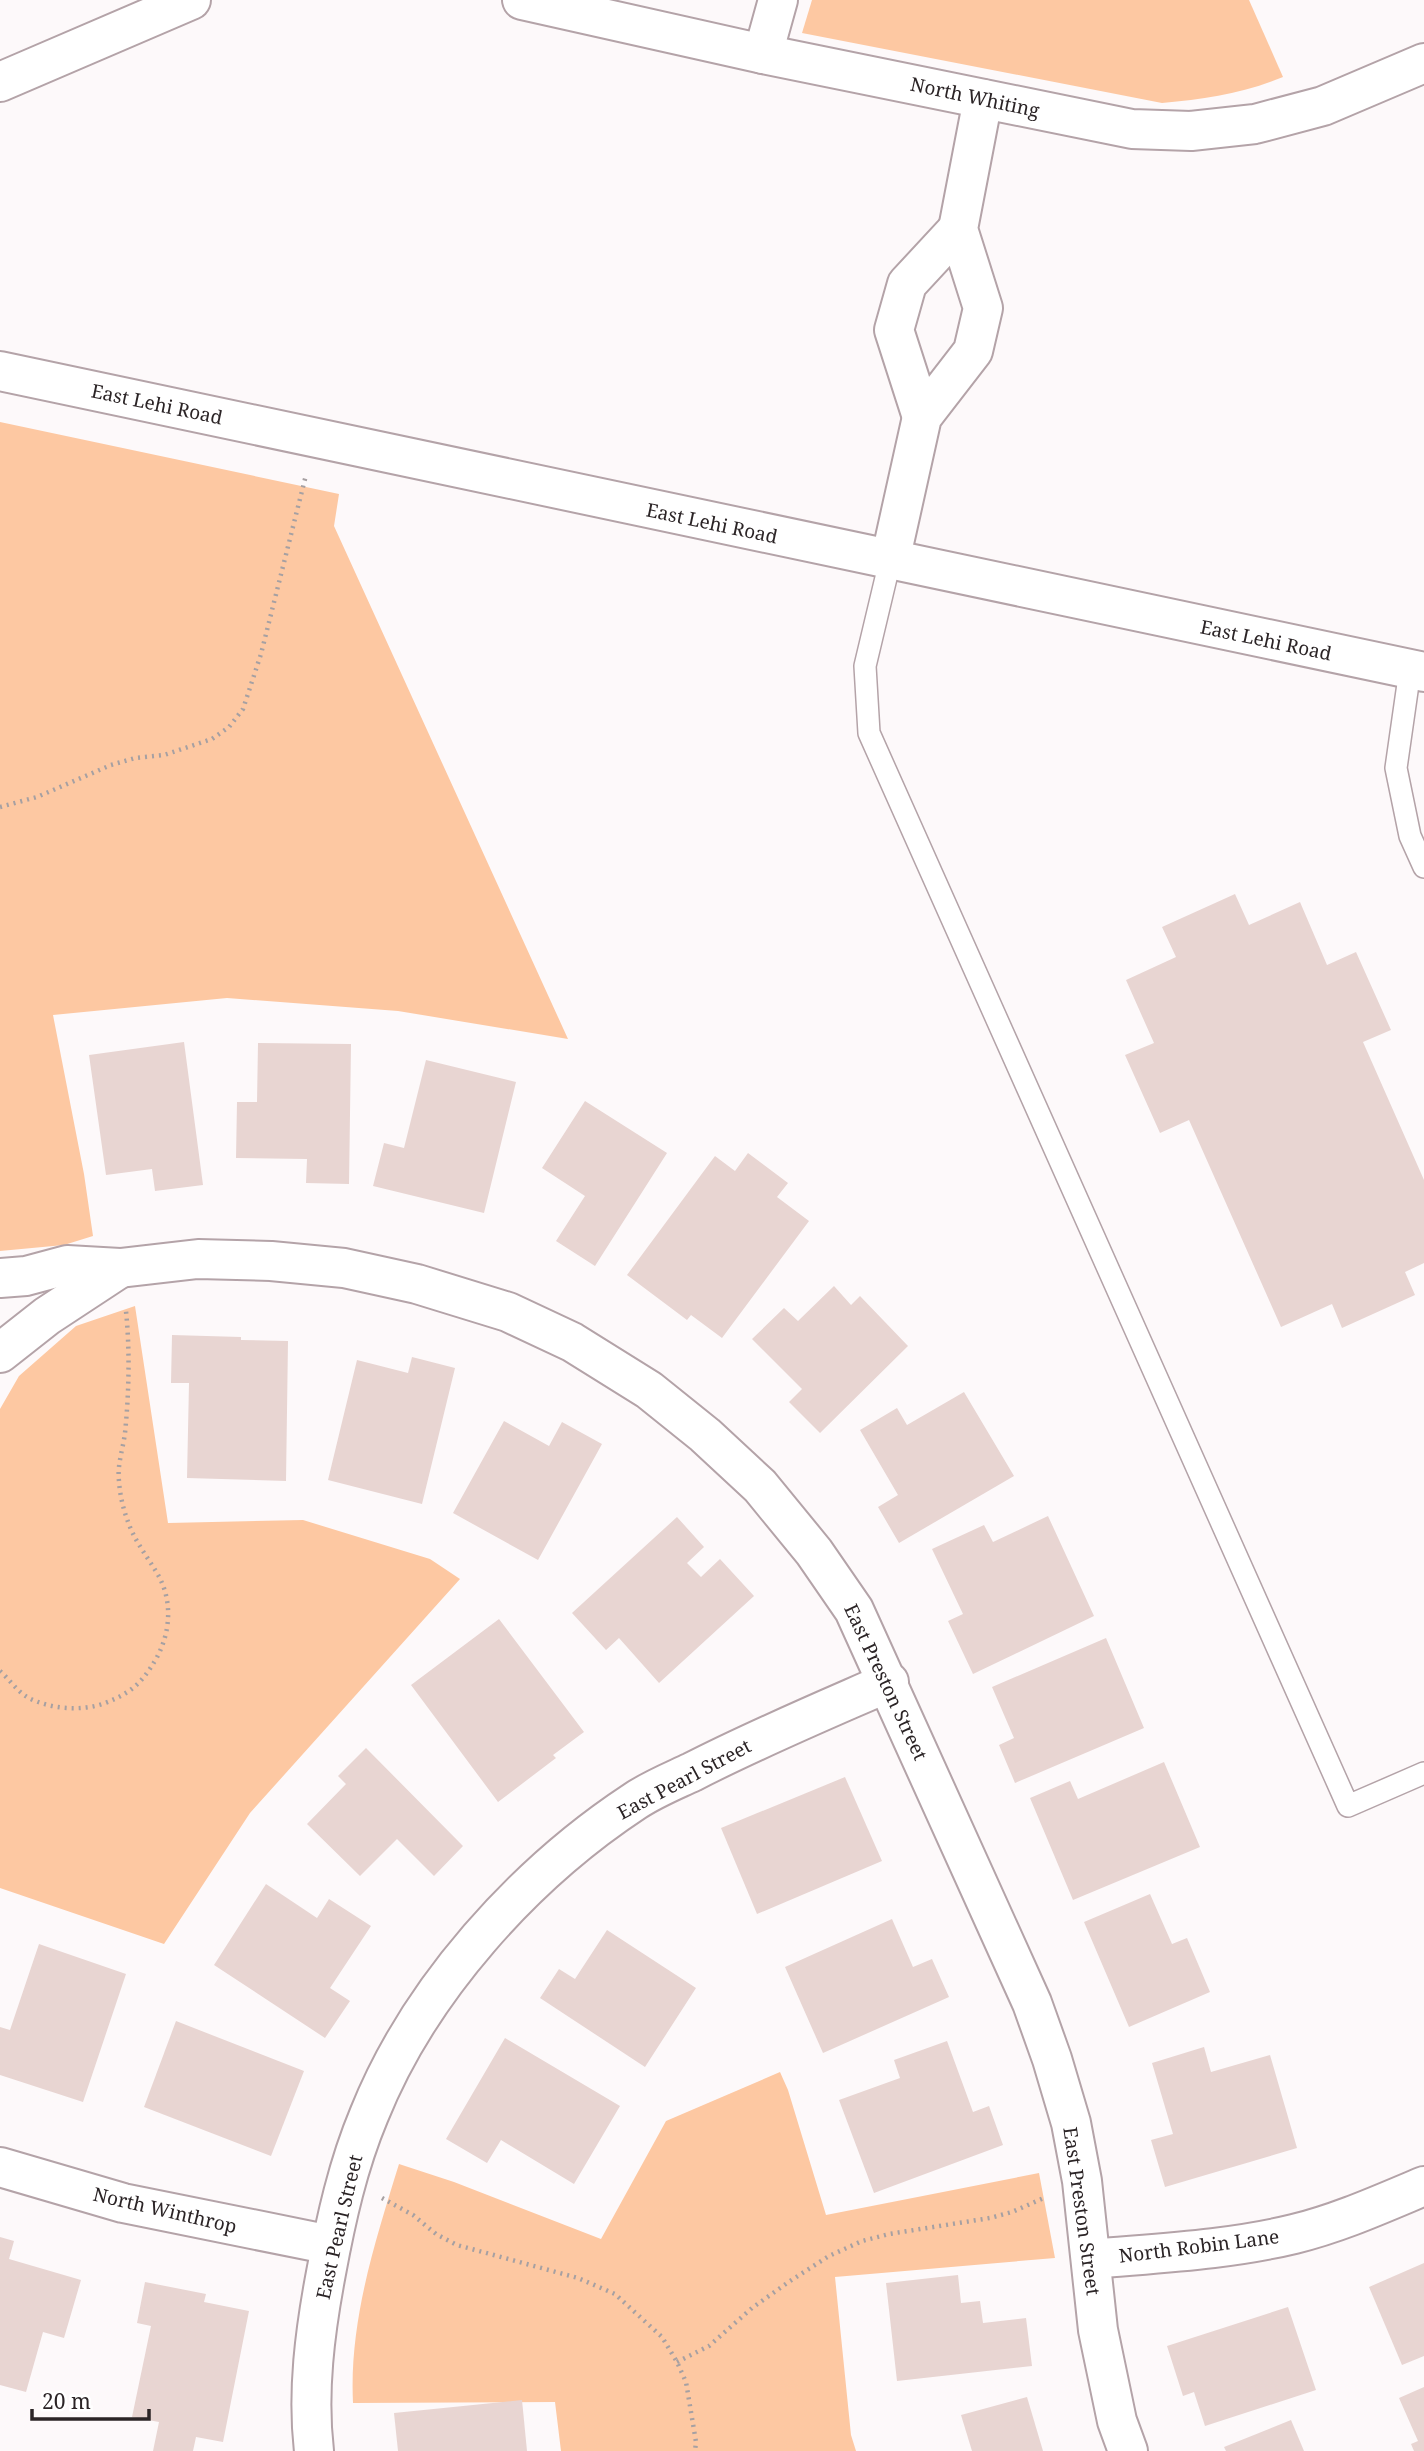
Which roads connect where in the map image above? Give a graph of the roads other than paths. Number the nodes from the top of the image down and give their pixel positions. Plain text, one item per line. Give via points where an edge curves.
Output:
1 (191, 0) edge
2 (522, 0) edge
3 (778, 0) edge
4 (763, 54) junction
5 (1424, 63) edge
6 (0, 82) edge
7 (983, 99) junction
8 (958, 229) junction
9 (0, 371) edge
10 (922, 417) junction
11 (890, 561) junction
12 (1417, 671) edge
13 (1424, 867) edge
14 (120, 1268) junction
15 (0, 1278) edge
16 (0, 1353) edge
17 (889, 1682) junction
18 (1424, 1773) edge
19 (0, 2167) edge
20 (1424, 2186) edge
21 (331, 2245) junction
22 (1092, 2259) junction
23 (314, 2451) edge
24 (1128, 2451) edge

1 - 6 street
2 - 4 street, North Whiting
3 - 4 street
4 - 7 street, North Whiting
5 - 7 street, North Whiting via 1324,106 1255,124 1191,131 1132,129
7 - 8 street
8 - 10 street via 983,308 973,351
8 - 10 street via 907,284 894,330
9 - 11 street, East Lehi Road
10 - 11 street
11 - 12 street, East Lehi Road
11 - 18 lane via 865,666 869,733 1348,1806
12 - 13 lane via 1396,768 1410,836
14 - 15 street, East Preston Street via 67,1265
14 - 16 street, East Preston Street via 47,1315
14 - 17 street, East Preston Street via 198,1259 344,1268 508,1312 572,1342 649,1390 760,1486 855,1610
17 - 21 street, East Pearl Street via 734,1750 638,1799 536,1878 484,1931 408,2039 369,2114
17 - 22 street, East Preston Street via 1031,2003 1071,2123
19 - 21 street, North Winthrop via 123,2203
20 - 22 street, North Robin Lane via 1294,2234 1233,2246
21 - 23 street, East Pearl Street via 315,2333
22 - 24 street, East Preston Street via 1098,2330

